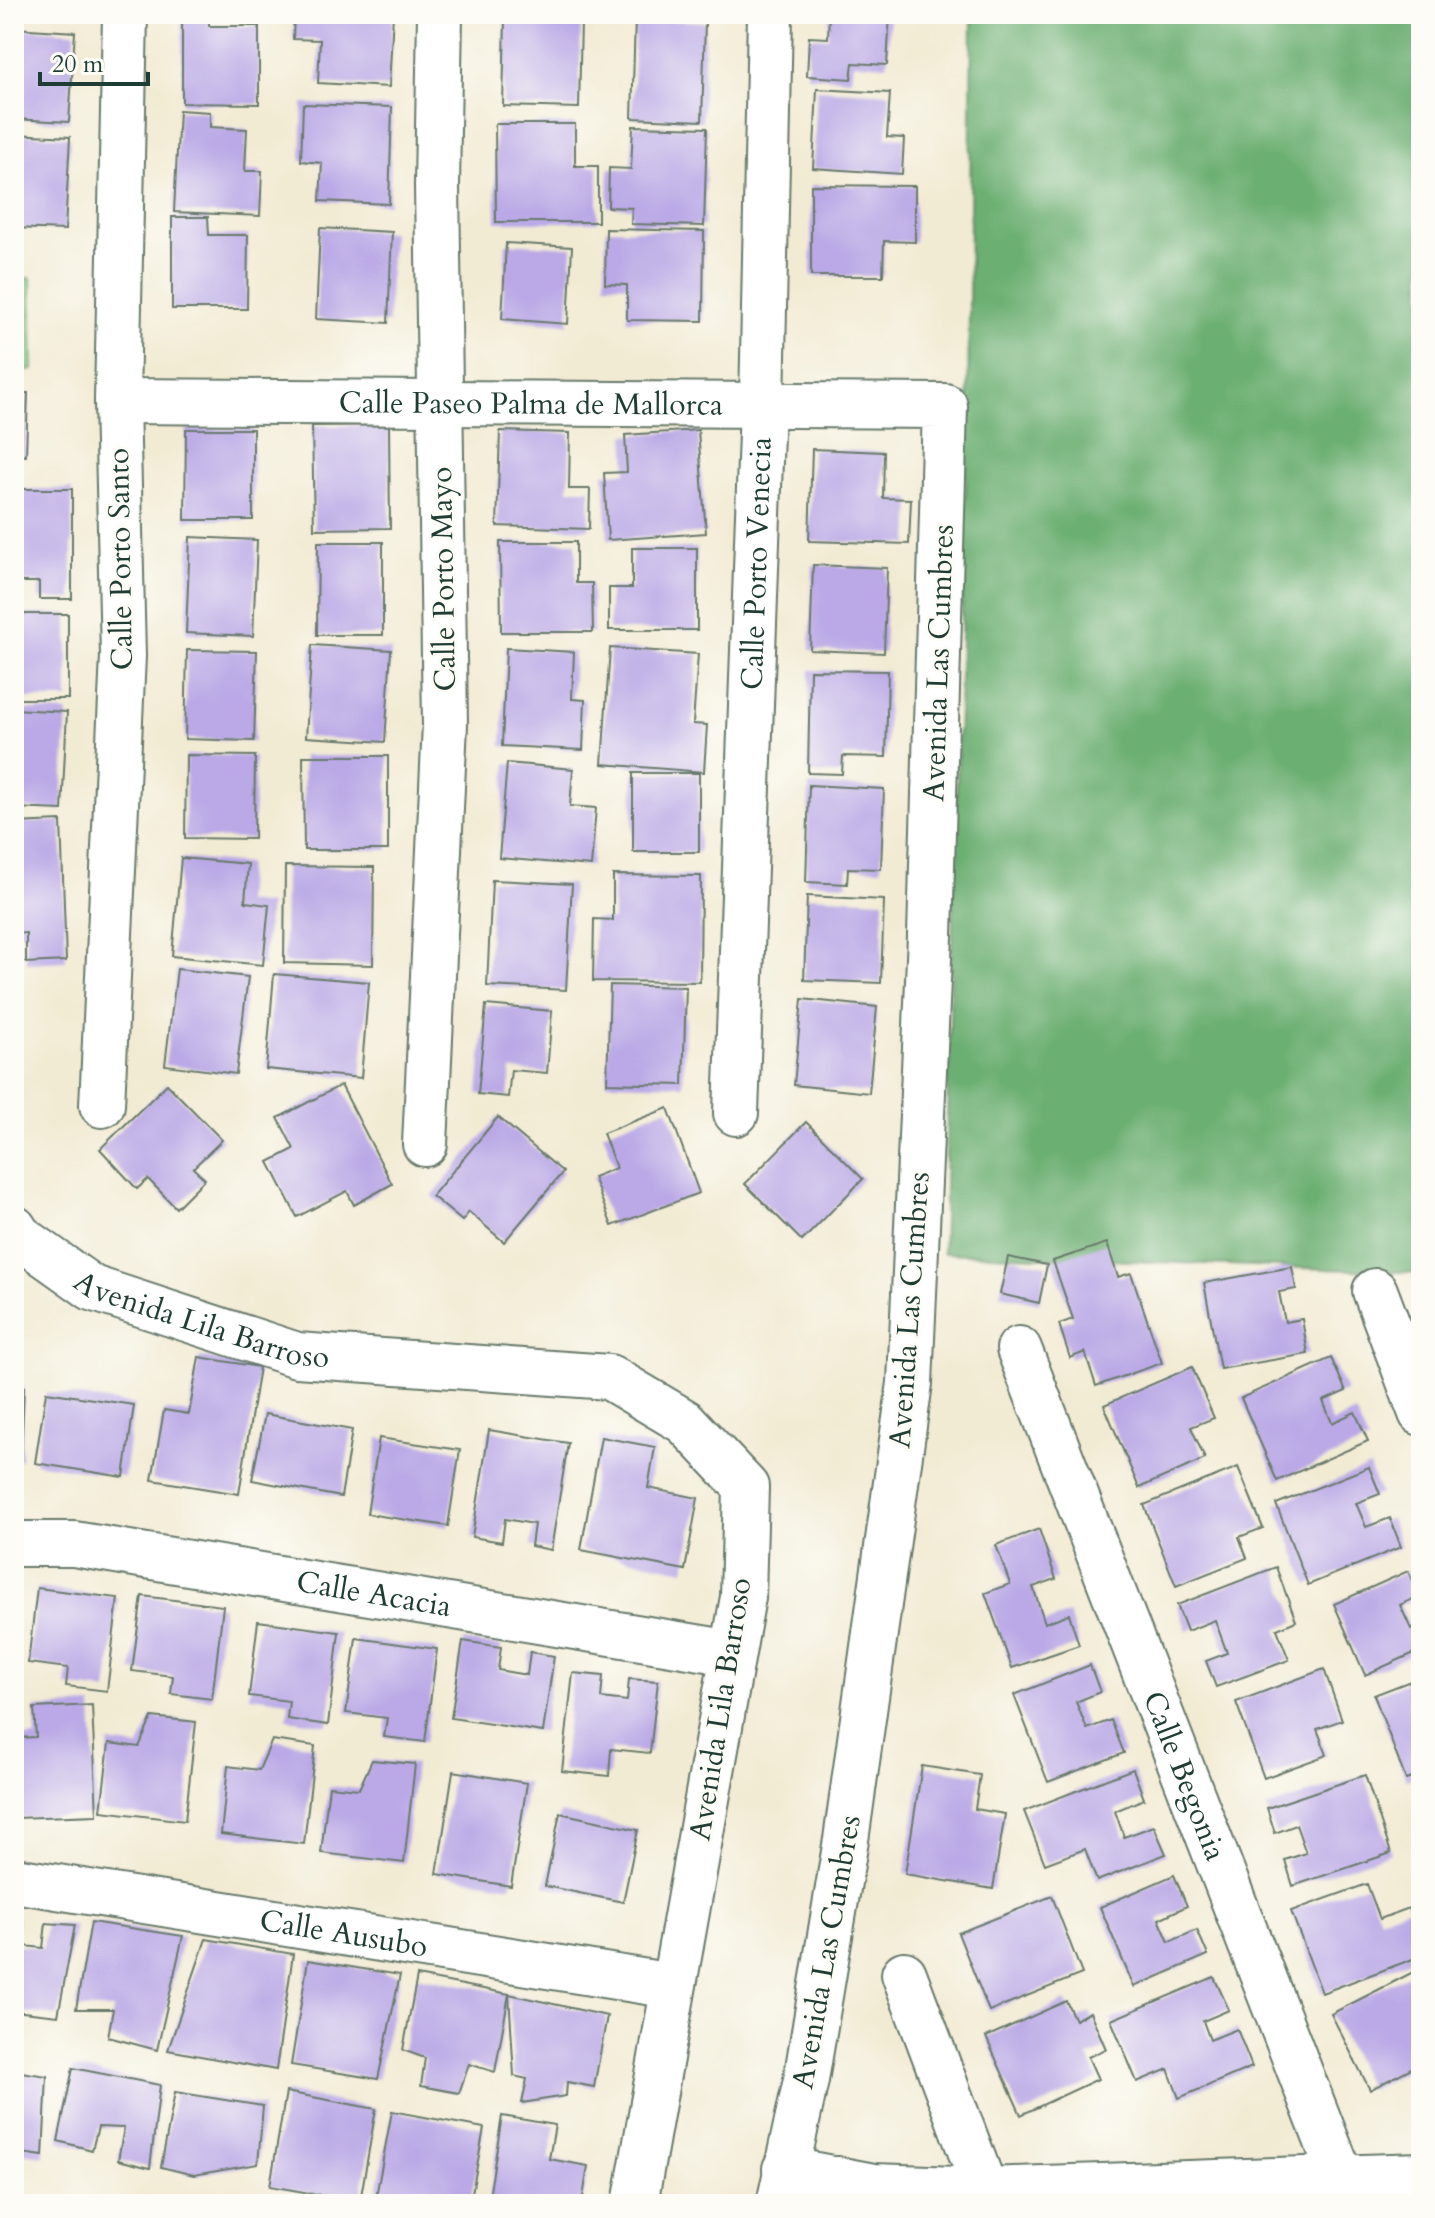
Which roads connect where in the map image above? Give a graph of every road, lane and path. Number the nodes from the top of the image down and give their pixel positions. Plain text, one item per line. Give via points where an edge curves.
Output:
1 (125, 14) edge
2 (440, 14) edge
3 (770, 14) edge
4 (117, 401) junction
5 (440, 403) junction
6 (762, 406) junction
7 (945, 406) joint
8 (102, 1105) dead end
9 (736, 1113) dead end
10 (425, 1144) dead end
11 (14, 1228) edge
12 (1375, 1291) dead end
13 (1019, 1349) dead end
14 (1421, 1413) edge
15 (14, 1544) edge
16 (732, 1653) junction
17 (14, 1880) edge
18 (904, 1974) dead end
19 (672, 1986) junction
20 (1421, 2175) edge
21 (782, 2187) edge
22 (1345, 2192) edge
23 (986, 2197) edge
24 (635, 2204) edge

1 - 4 street, Calle Porto Santo
2 - 5 street, Calle Porto Mayo
3 - 6 street, Calle Porto Venecia
4 - 5 street, Calle Paseo Palma de Mallorca
4 - 8 street, Calle Porto Santo via 123,656
5 - 6 street, Calle Paseo Palma de Mallorca
5 - 10 street, Calle Porto Mayo via 445,724
6 - 7 street, Calle Paseo Palma de Mallorca
6 - 9 street, Calle Porto Venecia
7 - 21 street, Avenida Las Cumbres via 910,1383 843,1855 806,2080
11 - 16 street, Avenida Lila Barroso via 92,1288 297,1355 609,1377 685,1422 746,1487 743,1597
12 - 14 street
13 - 22 street, Calle Begonia
15 - 16 street, Calle Acacia via 74,1544
16 - 19 street, Avenida Lila Barroso
17 - 19 street, Calle Ausubo
18 - 23 street
19 - 24 street, Avenida Lila Barroso
20 - 22 street
21 - 23 street via 874,2186
22 - 23 street

